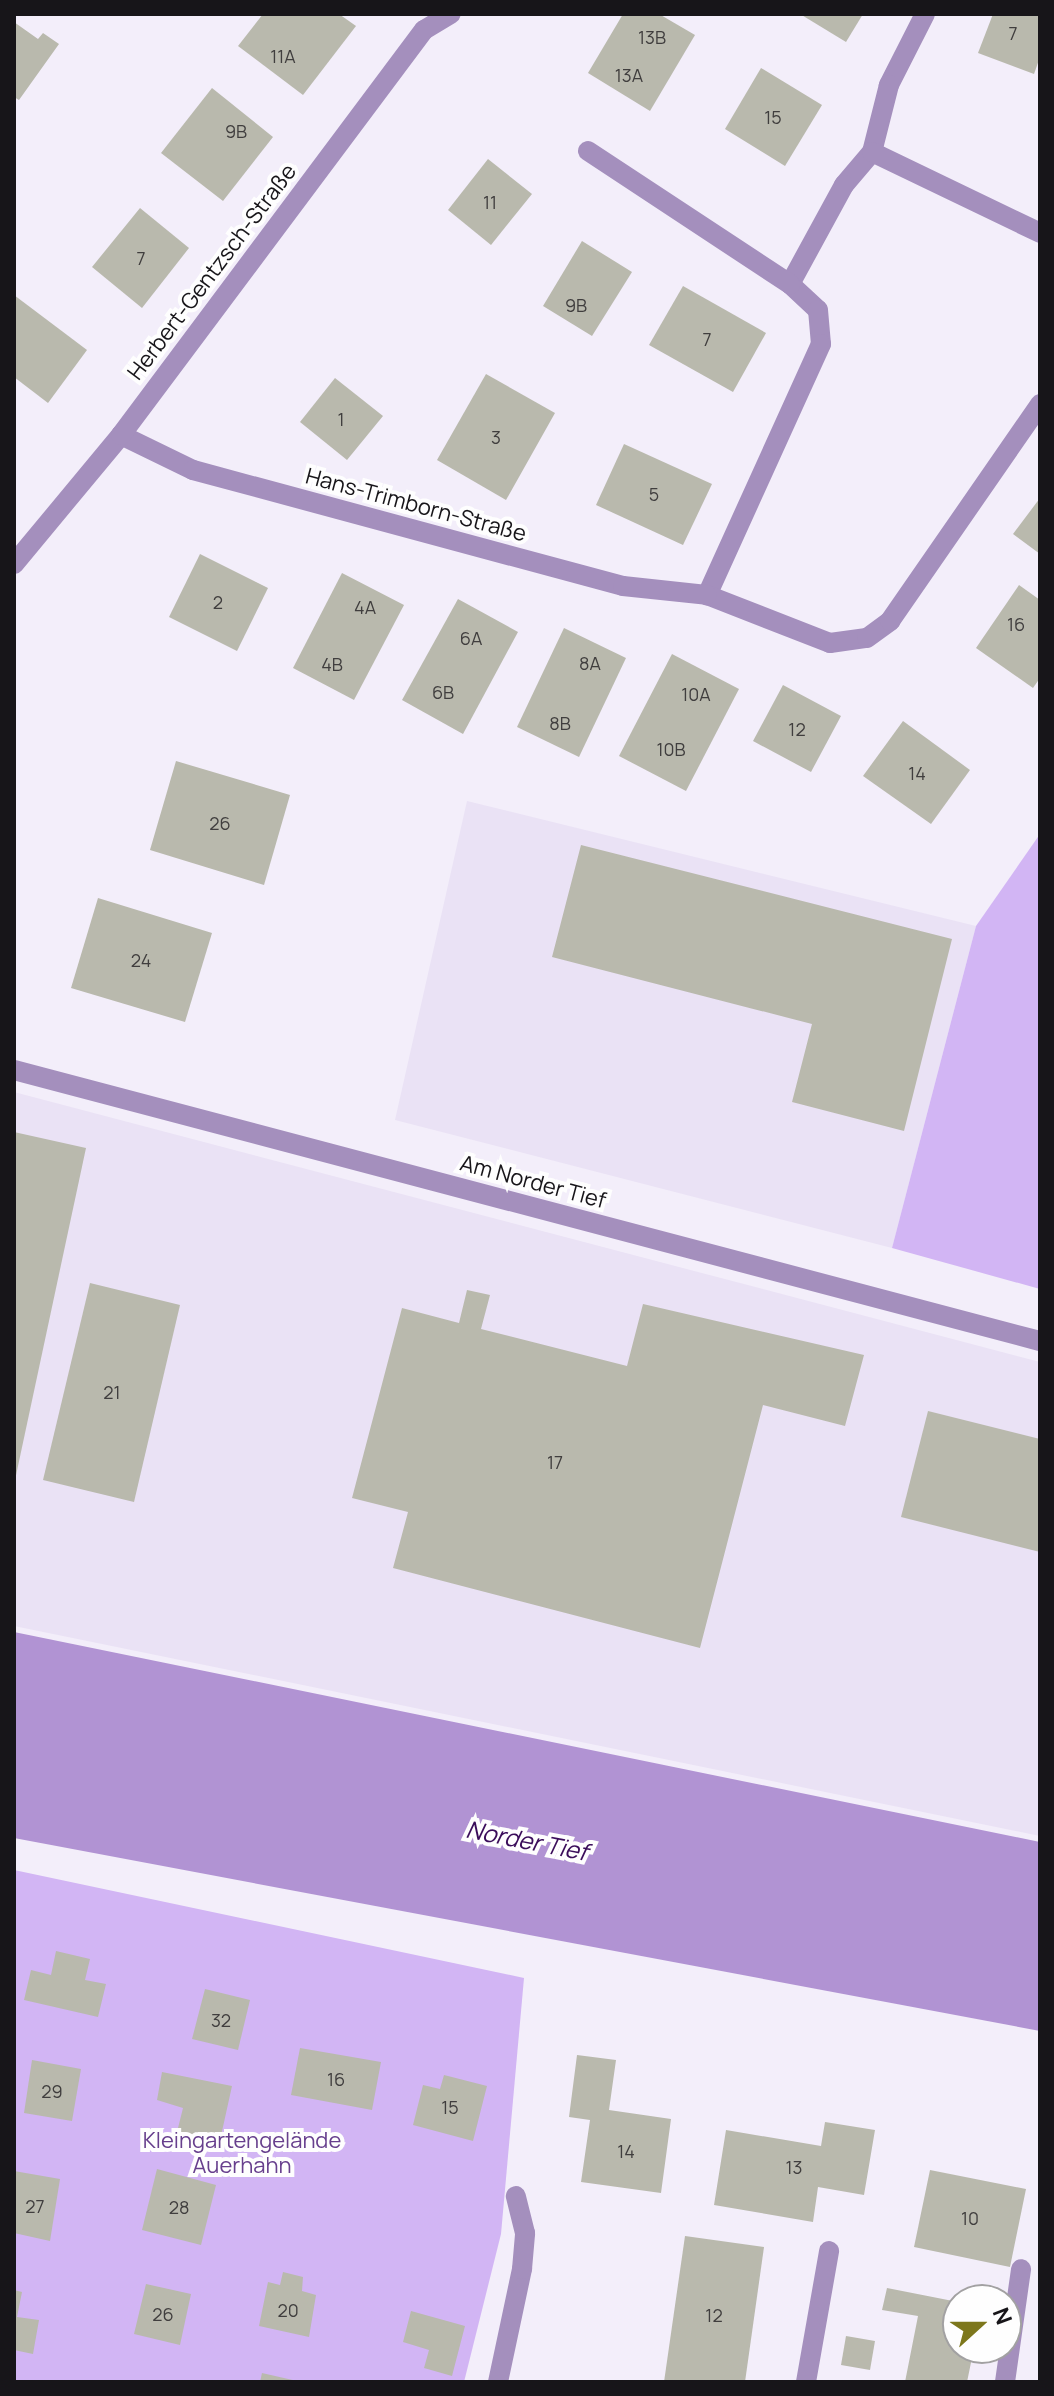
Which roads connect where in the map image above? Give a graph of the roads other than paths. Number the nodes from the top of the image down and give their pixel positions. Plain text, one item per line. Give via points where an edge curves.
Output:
1 (451, 14) edge
2 (925, 14) edge
3 (588, 151) dead end
4 (872, 152) junction
5 (1040, 233) edge
6 (790, 284) junction
7 (1040, 404) edge
8 (121, 435) junction
9 (14, 564) edge
10 (707, 595) junction
11 (14, 1070) edge
12 (1040, 1341) edge
13 (516, 2196) dead end
14 (829, 2251) dead end
15 (1021, 2269) dead end
16 (498, 2382) edge
17 (806, 2382) edge
18 (1005, 2382) edge

1 - 8 street, Herbert-Gentzsch-Straße via 424,30
2 - 4 street via 889,85
3 - 6 street
4 - 5 street
4 - 6 street via 844,185
6 - 10 street via 818,310 821,344
7 - 10 street, Hans-Trimborn-Straße via 890,621 867,638 830,643
8 - 9 street, Herbert-Gentzsch-Straße
8 - 10 street, Hans-Trimborn-Straße via 161,459 208,474 623,586
11 - 12 street, Am Norder Tief
13 - 16 street via 525,2233 523,2257
14 - 17 street
15 - 18 street

